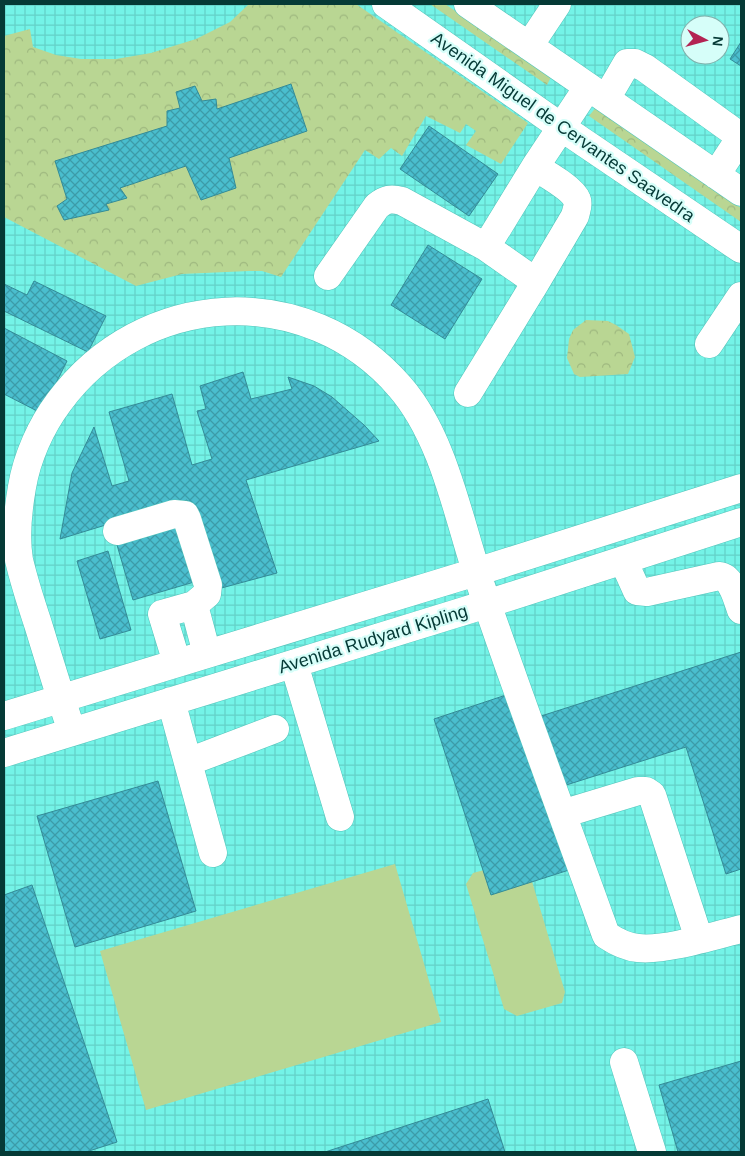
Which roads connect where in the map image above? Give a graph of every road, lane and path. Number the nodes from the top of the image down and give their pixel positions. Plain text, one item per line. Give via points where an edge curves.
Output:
1 (386, 4) edge
2 (468, 4) edge
3 (557, 4) edge
4 (529, 46) junction
5 (597, 93) junction
6 (561, 127) junction
7 (535, 167) junction
8 (716, 175) junction
9 (741, 192) edge
10 (486, 247) junction
11 (741, 249) edge
12 (328, 276) dead end
13 (536, 282) junction
14 (741, 296) edge
15 (709, 344) dead end
16 (468, 393) dead end
17 (741, 488) edge
18 (10, 520) edge
19 (741, 522) edge
20 (116, 531) dead end
21 (623, 560) junction
22 (476, 572) junction
23 (487, 604) junction
24 (194, 605) junction
25 (741, 610) edge
26 (207, 654) junction
27 (177, 663) junction
28 (294, 664) junction
29 (61, 698) junction
30 (171, 701) junction
31 (4, 716) edge
32 (275, 729) dead end
33 (72, 732) junction
34 (4, 753) edge
35 (188, 762) junction
36 (562, 814) junction
37 (340, 817) dead end
38 (212, 852) dead end
39 (741, 929) edge
40 (699, 939) junction
41 (624, 1062) dead end
42 (652, 1152) edge

1 - 6 street, Avenida Miguel de Cervantes Saavedra
2 - 4 street
3 - 4 street
4 - 5 street
5 - 6 street
5 - 8 street
5 - 8 street via 627,63 645,68 737,134 738,140
6 - 7 street
6 - 11 street, Avenida Miguel de Cervantes Saavedra
7 - 10 street
7 - 13 street via 571,192 578,207
8 - 9 street
10 - 12 street via 402,201 385,200 377,206
10 - 13 street
13 - 16 street
14 - 15 street
17 - 22 street, Avenida Rudyard Kipling
18 - 22 street via 33,448 50,414 72,384 99,359 130,338 182,318 237,310 274,314 310,324 343,340 374,361 400,387 422,417 438,451
18 - 29 street
19 - 21 street, Avenida Rudyard Kipling
20 - 24 street via 174,514 185,515 208,589 207,594
21 - 23 street, Avenida Rudyard Kipling
21 - 25 street via 632,584 639,592 724,576
22 - 23 street
22 - 26 street, Avenida Rudyard Kipling
23 - 28 street, Avenida Rudyard Kipling
23 - 36 street
24 - 26 street
24 - 27 street via 160,607
26 - 27 street, Avenida Rudyard Kipling
27 - 29 street, Avenida Rudyard Kipling
28 - 30 street, Avenida Rudyard Kipling
28 - 37 street
29 - 31 street, Avenida Rudyard Kipling
29 - 33 street
30 - 33 street, Avenida Rudyard Kipling
30 - 35 street
32 - 35 street
33 - 34 street, Avenida Rudyard Kipling
35 - 38 street
36 - 40 street via 606,935 618,943 638,948 662,947
36 - 40 street via 638,791 652,795
39 - 40 street
41 - 42 street

